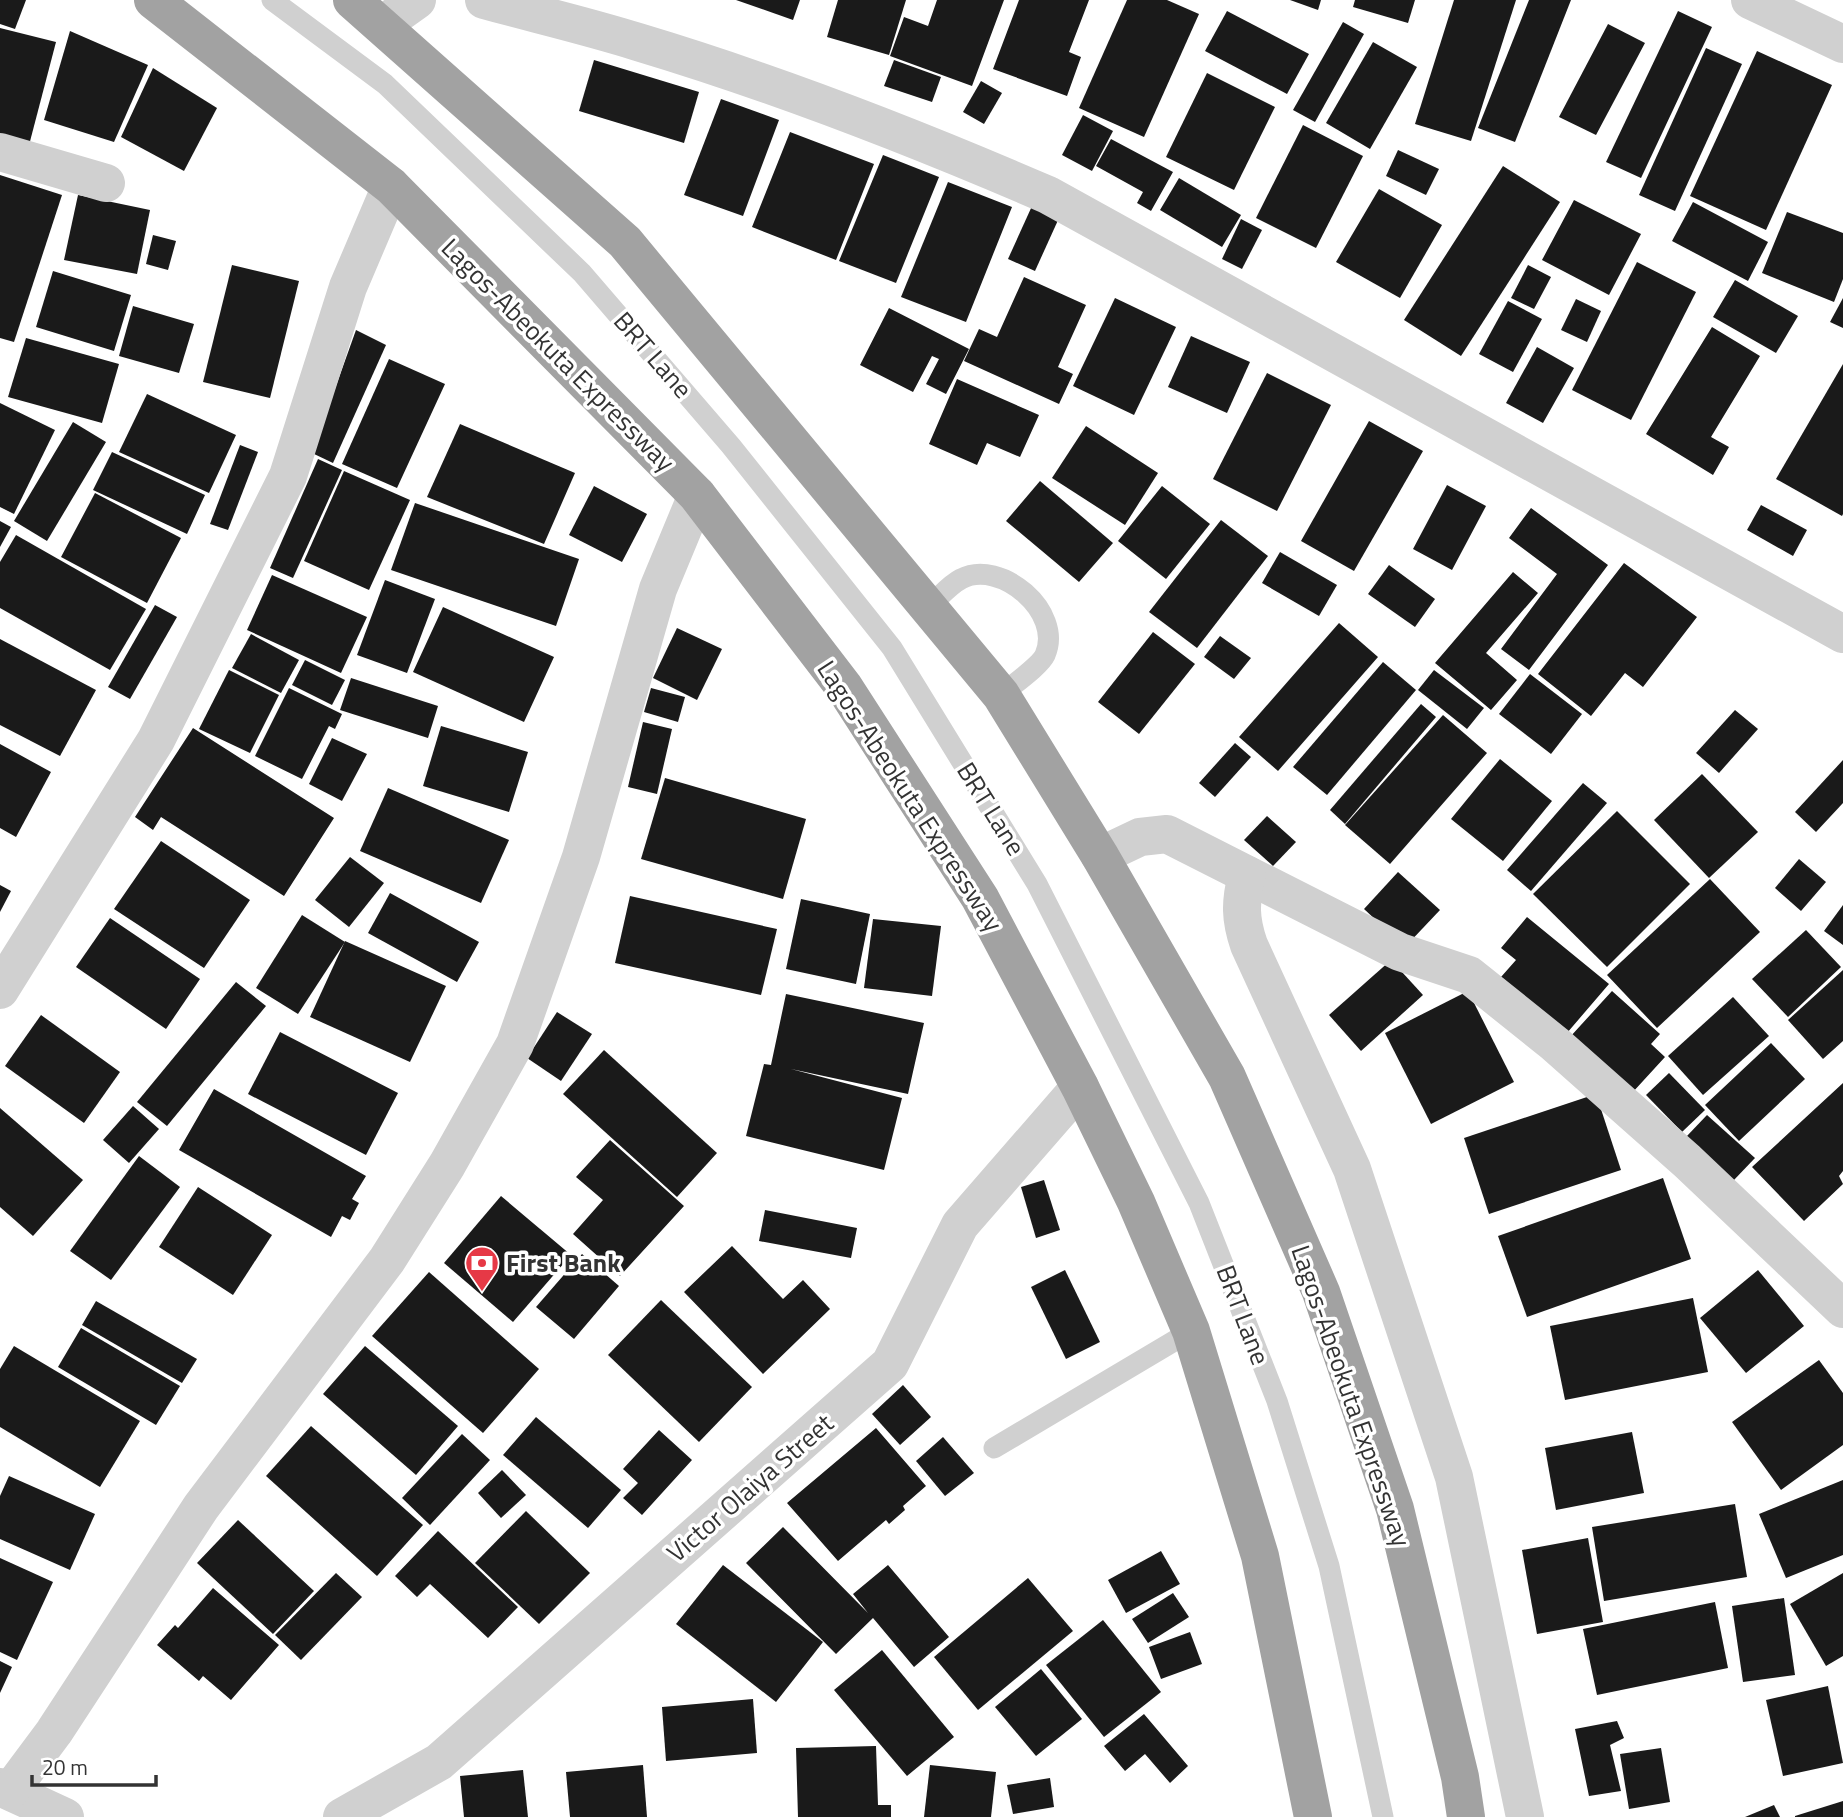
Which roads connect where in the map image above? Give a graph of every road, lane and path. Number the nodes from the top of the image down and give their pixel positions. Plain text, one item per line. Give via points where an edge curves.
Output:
1 (153, 0) edge
2 (272, 0) edge
3 (352, 0) edge
4 (417, 0) edge
5 (484, 0) edge
6 (1750, 0) edge
7 (382, 25) junction
8 (1843, 44) edge
9 (0, 152) edge
10 (106, 183) dead end
11 (391, 186) junction
12 (697, 495) junction
13 (928, 607) junction
14 (1843, 634) edge
15 (1002, 695) junction
16 (1100, 856) junction
17 (1247, 875) junction
18 (0, 990) edge
19 (1080, 1087) junction
20 (1843, 1309) edge
21 (1191, 1331) junction
22 (994, 1448) dead end
23 (5, 1789) edge
24 (65, 1817) edge
25 (342, 1817) edge
26 (1313, 1817) edge
27 (1383, 1817) edge
28 (1466, 1817) edge
29 (1525, 1817) edge

1 - 11 highway, Lagos-Abeokuta Expressway
2 - 27 lane, BRT Lane via 385,84 582,273 731,446 892,648 1022,860 1199,1203 1277,1401 1329,1566
3 - 7 highway, Lagos-Abeokuta Expressway
4 - 7 street
5 - 14 street via 638,42 808,98 1048,195
6 - 8 street
7 - 13 highway, Lagos-Abeokuta Expressway via 625,242
9 - 10 street
11 - 12 highway, Lagos-Abeokuta Expressway
11 - 18 street via 348,287 288,476 156,740
12 - 19 highway, Lagos-Abeokuta Expressway via 845,687 980,898
12 - 23 street via 658,589 580,857 515,1044 447,1166 387,1260 201,1507 54,1732
13 - 15 highway, Lagos-Abeokuta Expressway
13 - 15 lane via 962,578 996,575 1032,597 1048,629 1045,656
15 - 16 highway, Lagos-Abeokuta Expressway
16 - 17 street via 1140,837 1167,834
16 - 28 highway, Lagos-Abeokuta Expressway via 1227,1077 1321,1292 1395,1509
17 - 20 street via 1400,952 1469,975 1687,1161
17 - 29 street via 1240,920 1352,1169 1454,1477
19 - 21 highway, Lagos-Abeokuta Expressway
19 - 25 street, Victor Olaiya Street via 960,1225 890,1364 439,1762
21 - 22 lane
21 - 26 highway, Lagos-Abeokuta Expressway via 1260,1556
23 - 24 street

